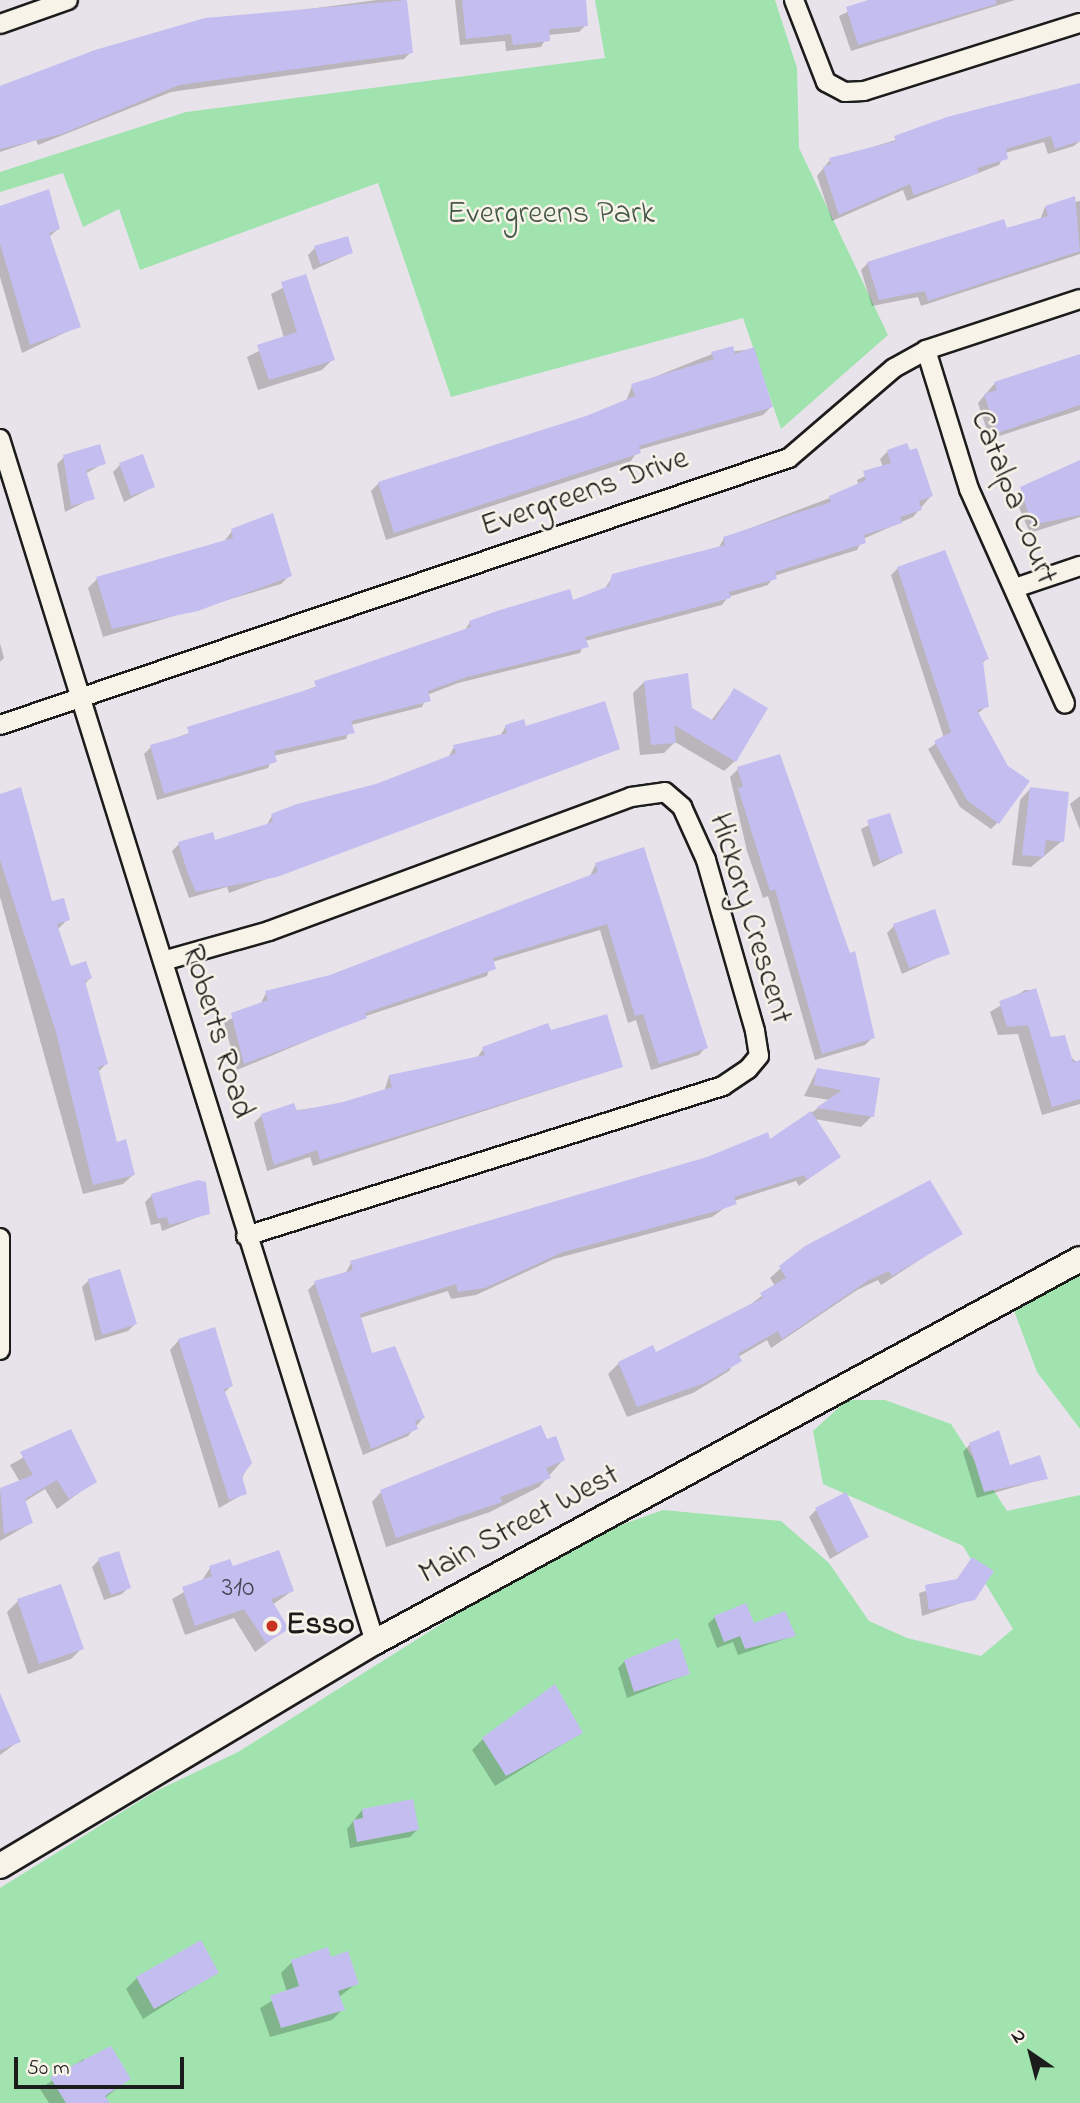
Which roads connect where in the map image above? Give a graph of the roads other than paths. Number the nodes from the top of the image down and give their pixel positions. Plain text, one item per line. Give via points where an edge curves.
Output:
1 (68, 0) edge
2 (794, 0) edge
3 (1080, 23) edge
4 (0, 24) edge
5 (1080, 299) edge
6 (926, 350) junction
7 (0, 439) edge
8 (1080, 566) edge
9 (1015, 588) junction
10 (82, 698) junction
11 (1065, 704) dead end
12 (0, 725) edge
13 (163, 961) junction
14 (247, 1236) junction
15 (0, 1238) edge
16 (1080, 1259) edge
17 (0, 1350) edge
18 (374, 1642) junction
19 (0, 1867) edge

1 - 4 street
2 - 3 street via 826,82 845,92 864,91
5 - 6 street, Evergreens Drive
6 - 9 street, Catalpa Court via 969,489
6 - 10 street, Evergreens Drive via 894,368 789,458
7 - 10 street, Roberts Road
8 - 9 street
9 - 11 street, Catalpa Court
10 - 12 street, Evergreens Drive
10 - 13 street, Roberts Road
13 - 14 street, Roberts Road
13 - 14 street, Hickory Crescent via 269,932 631,797 665,792 682,807 706,860 755,1031 759,1056 748,1069 723,1086
14 - 18 street, Roberts Road
15 - 17 street
16 - 18 main road, Main Street West
18 - 19 main road, Main Street West

